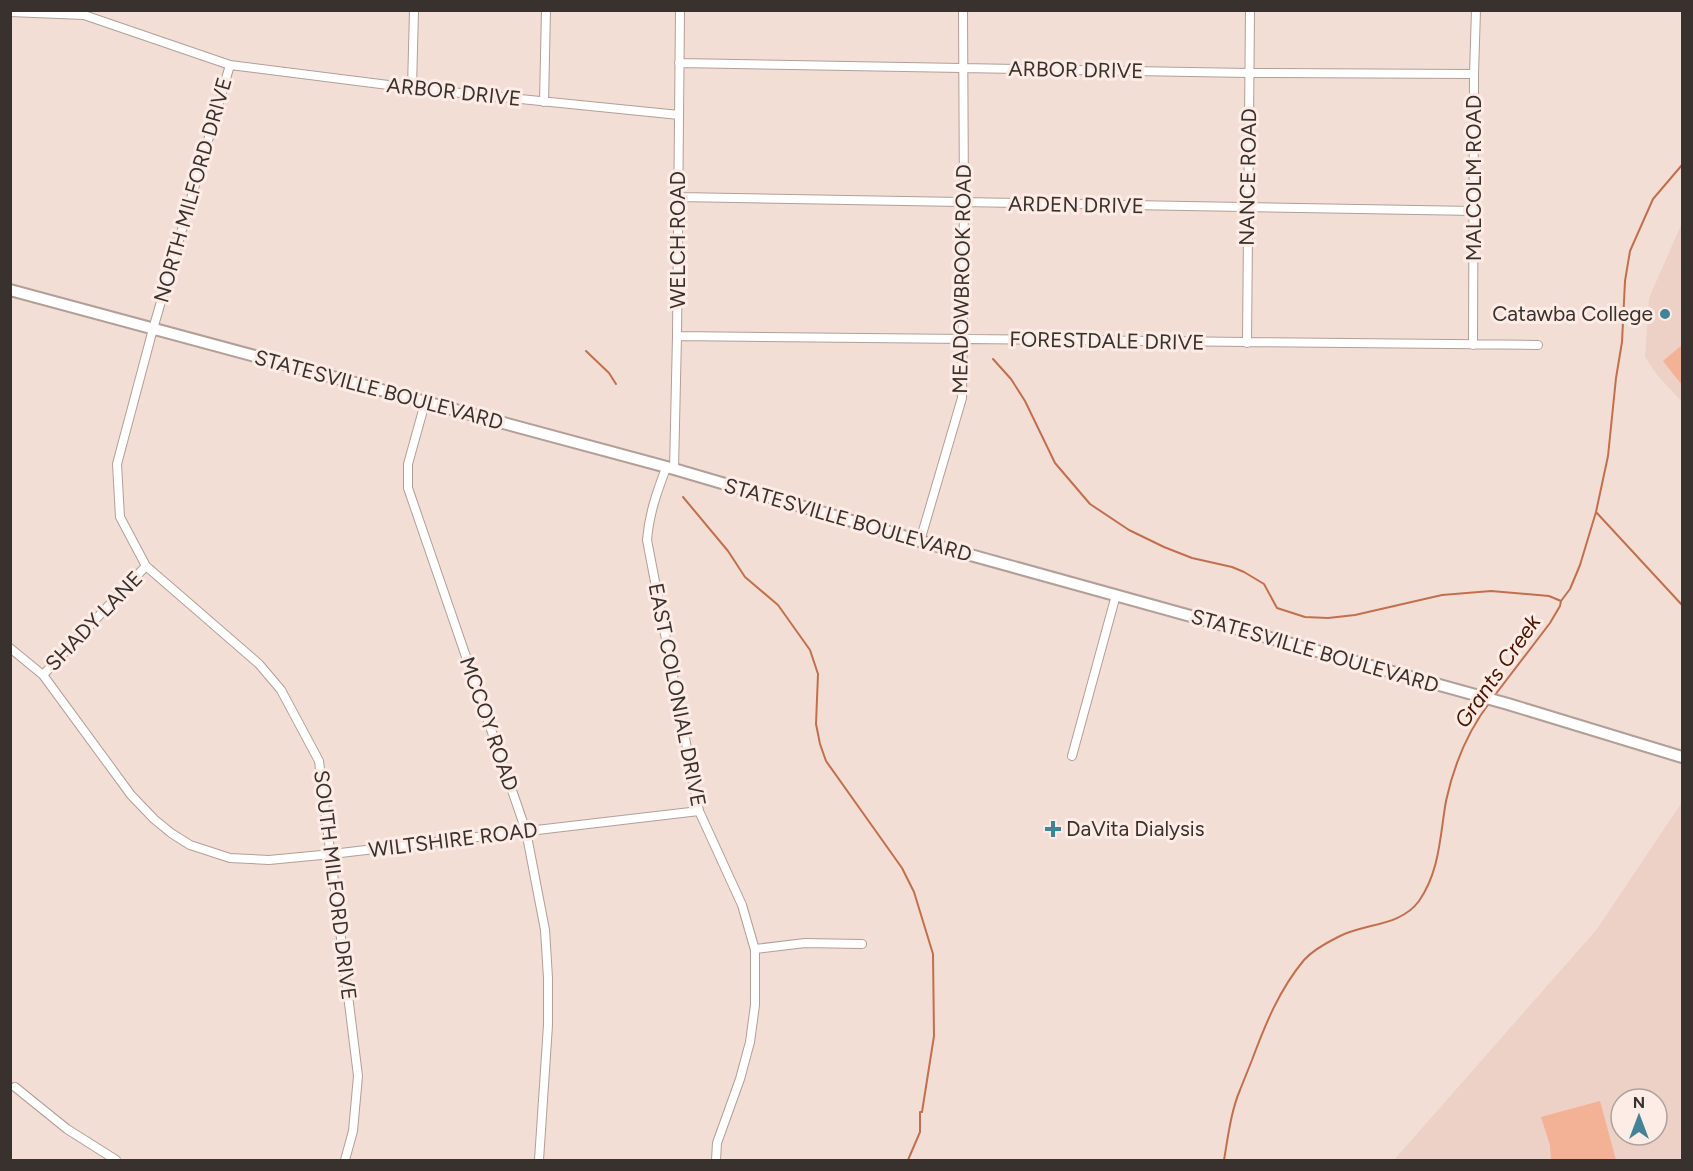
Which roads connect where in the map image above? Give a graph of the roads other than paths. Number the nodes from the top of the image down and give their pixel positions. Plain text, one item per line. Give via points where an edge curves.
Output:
1 (414, 10) edge
2 (546, 10) edge
3 (680, 10) edge
4 (963, 10) edge
5 (1250, 10) edge
6 (1476, 10) edge
7 (10, 12) edge
8 (83, 13) edge
9 (679, 63) junction
10 (230, 65) junction
11 (963, 68) junction
12 (1249, 73) junction
13 (1474, 74) junction
14 (412, 88) junction
15 (544, 102) junction
16 (679, 115) junction
17 (678, 197) junction
18 (964, 204) junction
19 (1247, 208) junction
20 (1475, 211) junction
21 (10, 290) edge
22 (153, 329) junction
23 (677, 336) junction
24 (962, 338) junction
25 (1247, 343) junction
26 (1473, 345) junction
27 (1538, 345) dead end
28 (425, 403) junction
29 (670, 469) junction
30 (920, 542) junction
31 (146, 566) junction
32 (1116, 596) junction
33 (10, 648) edge
34 (43, 675) junction
35 (1072, 756) dead end
36 (1683, 757) edge
37 (699, 811) junction
38 (526, 831) junction
39 (332, 854) junction
40 (861, 944) dead end
41 (755, 949) junction
42 (15, 1087) dead end
43 (116, 1161) edge
44 (345, 1161) edge
45 (539, 1161) edge
46 (716, 1161) edge

1 - 14 street
2 - 15 street
3 - 9 street, WELCH ROAD
4 - 11 street, MEADOWBROOK ROAD
5 - 12 street, NANCE ROAD
6 - 13 street, MALCOLM ROAD
7 - 8 street, NORTH MILFORD DRIVE
8 - 10 street, NORTH MILFORD DRIVE
9 - 11 street, ARBOR DRIVE
9 - 16 street, WELCH ROAD
10 - 14 street, ARBOR DRIVE
10 - 22 street, NORTH MILFORD DRIVE
11 - 12 street, ARBOR DRIVE
11 - 18 street, MEADOWBROOK ROAD
12 - 13 street, ARBOR DRIVE
12 - 19 street, NANCE ROAD
13 - 20 street, MALCOLM ROAD
14 - 15 street, ARBOR DRIVE
15 - 16 street, ARBOR DRIVE
16 - 17 street, WELCH ROAD
17 - 18 street, ARDEN DRIVE
17 - 23 street, WELCH ROAD
18 - 19 street, ARDEN DRIVE
18 - 24 street, MEADOWBROOK ROAD
19 - 20 street, ARDEN DRIVE
19 - 25 street, NANCE ROAD
20 - 26 street, MALCOLM ROAD
21 - 22 main road, STATESVILLE BOULEVARD
22 - 28 main road, STATESVILLE BOULEVARD
22 - 31 street, SOUTH MILFORD DRIVE via 117,464 120,517
23 - 24 street, FORESTDALE DRIVE
23 - 29 street, WELCH ROAD
24 - 25 street, FORESTDALE DRIVE
24 - 30 street, MEADOWBROOK ROAD via 962,398
25 - 26 street, FORESTDALE DRIVE
26 - 27 street, FORESTDALE DRIVE
28 - 29 main road, STATESVILLE BOULEVARD
28 - 38 street, MCCOY ROAD via 408,464 408,488
29 - 30 main road, STATESVILLE BOULEVARD
29 - 37 street, EAST COLONIAL DRIVE via 653,505 647,540
30 - 32 main road, STATESVILLE BOULEVARD
31 - 34 street, SHADY LANE
31 - 39 street, SOUTH MILFORD DRIVE via 259,664 281,690 319,761
32 - 35 street
32 - 36 main road, STATESVILLE BOULEVARD via 1508,704
33 - 34 street, WILTSHIRE ROAD
34 - 39 street, WILTSHIRE ROAD via 131,795 154,819 190,845 230,858 269,860
37 - 38 street, WILTSHIRE ROAD
37 - 41 street, EAST COLONIAL DRIVE via 742,905
38 - 39 street, WILTSHIRE ROAD
38 - 45 street, MCCOY ROAD via 545,930 548,978
39 - 44 street, SOUTH MILFORD DRIVE via 358,1076
40 - 41 street via 805,943
41 - 46 street, EAST COLONIAL DRIVE via 755,1005 750,1042 717,1143
42 - 43 street via 67,1129

